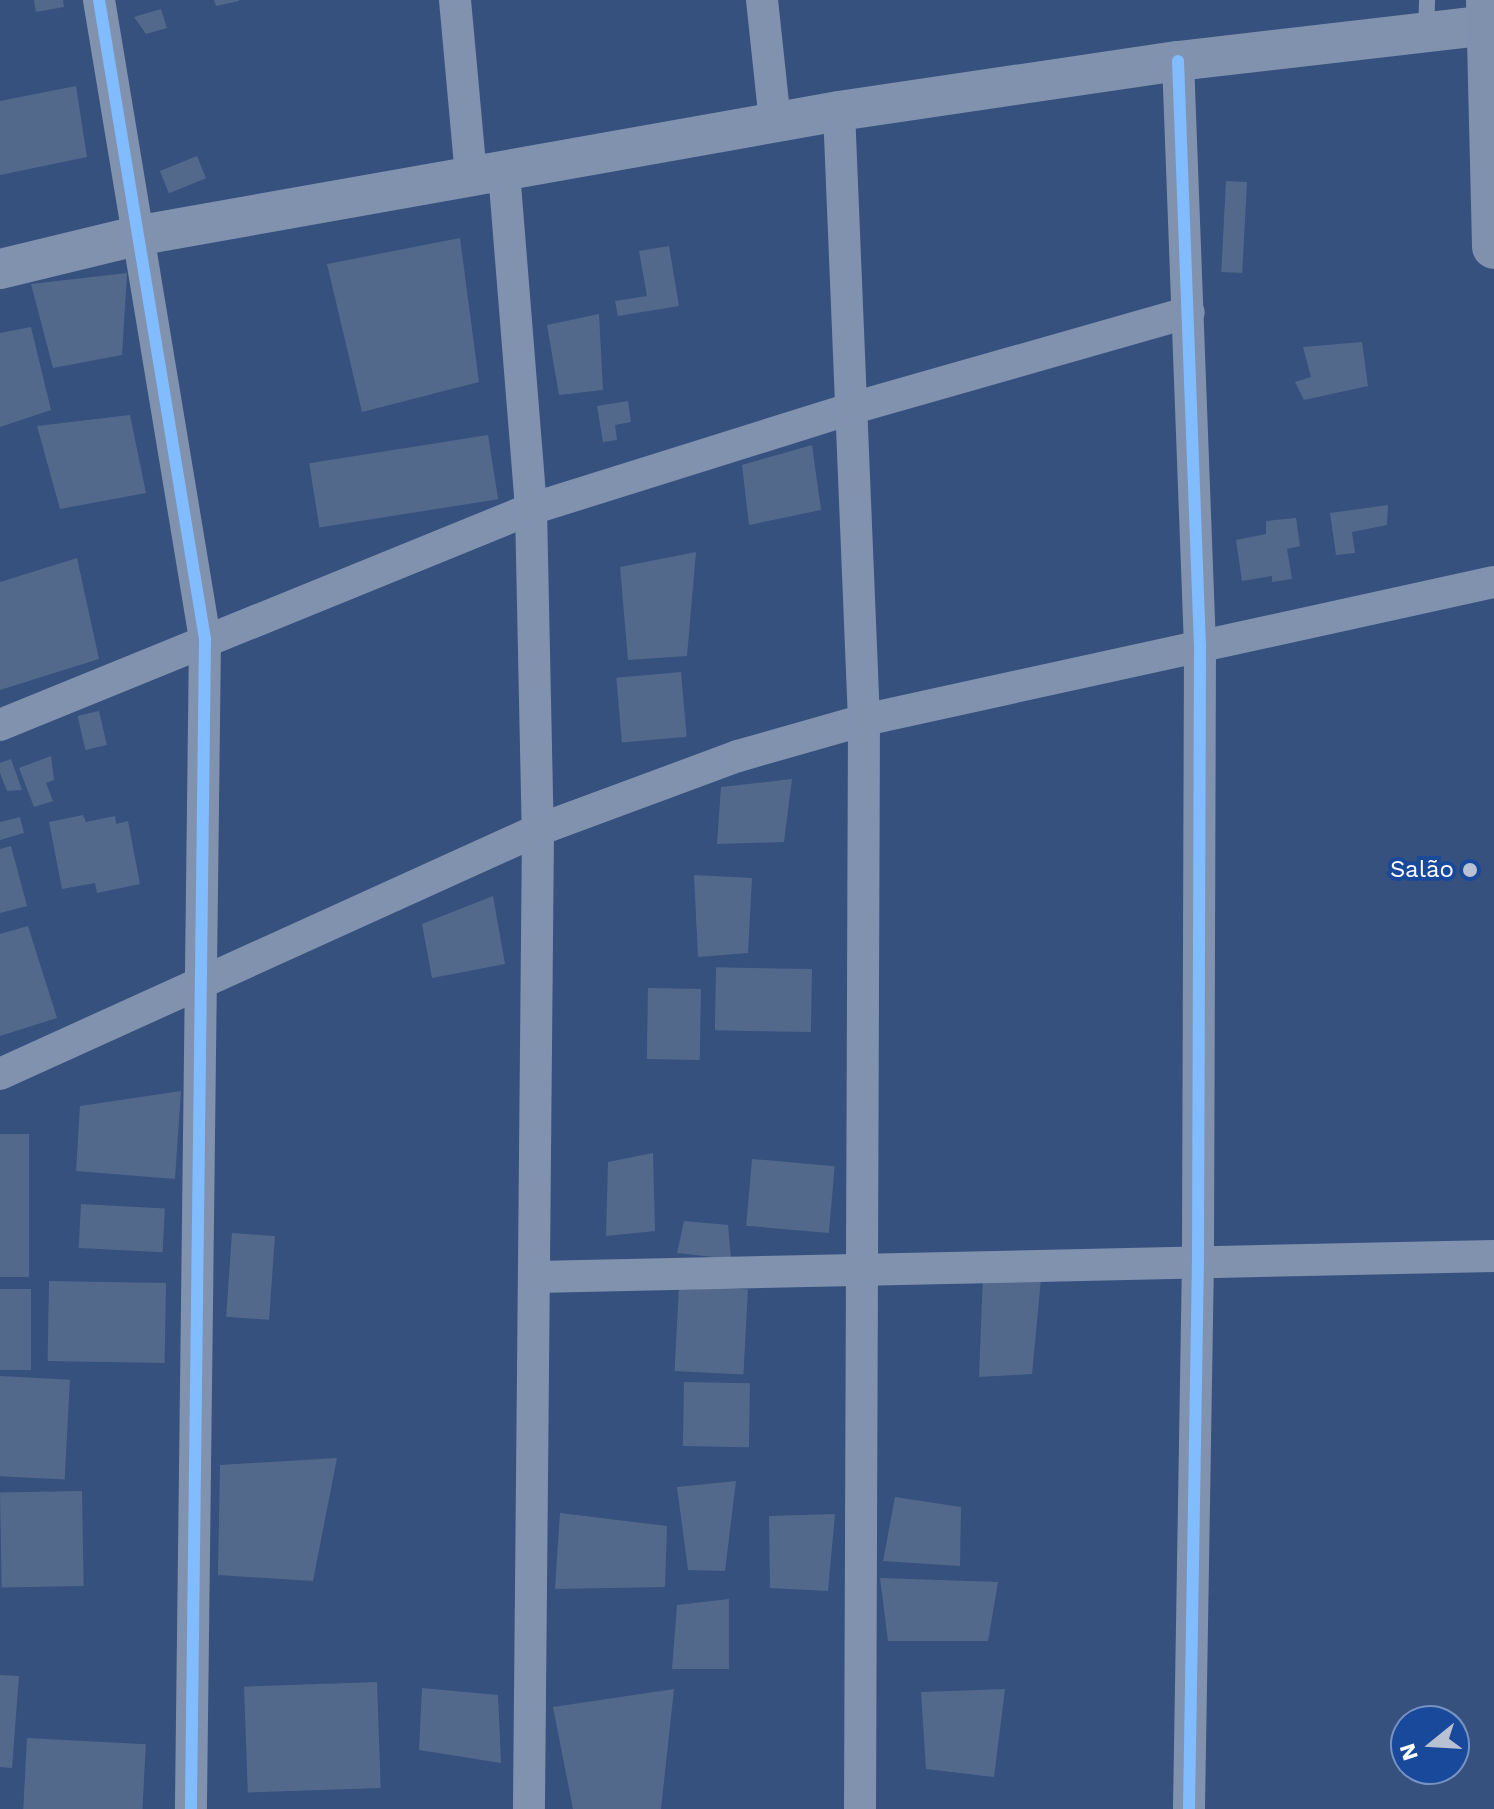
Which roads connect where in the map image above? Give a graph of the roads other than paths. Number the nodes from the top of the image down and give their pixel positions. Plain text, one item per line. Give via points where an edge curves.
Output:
1 (99, 0) edge
2 (455, 0) edge
3 (762, 0) edge
4 (1488, 13) edge
5 (1427, 16) edge
6 (1178, 61) junction
7 (839, 111) junction
8 (775, 122) junction
9 (487, 174) junction
10 (141, 235) junction
11 (1494, 247) edge
12 (0, 269) edge
13 (1189, 312) junction
14 (853, 408) junction
15 (531, 509) junction
16 (1494, 582) edge
17 (205, 639) junction
18 (1200, 646) junction
19 (864, 720) junction
20 (0, 725) edge
21 (538, 830) junction
22 (204, 978) junction
23 (0, 1074) edge
24 (1494, 1256) edge
25 (1198, 1259) junction
26 (863, 1268) junction
27 (536, 1277) junction
28 (191, 1809) edge
29 (529, 1809) edge
30 (860, 1809) edge
31 (1189, 1809) edge

1 - 10 street
2 - 9 street
3 - 8 street
4 - 5 street
4 - 11 main road
5 - 6 street
6 - 7 street
6 - 13 street
7 - 8 street
7 - 14 street
8 - 9 street
9 - 10 street
9 - 15 street
10 - 12 street
10 - 17 street
13 - 14 street
13 - 18 street
14 - 15 street
14 - 19 street
15 - 17 street
15 - 21 street
16 - 18 street
17 - 20 street
17 - 22 street
18 - 19 street
18 - 25 street
19 - 21 street via 637,790
19 - 26 street
21 - 22 street
21 - 27 street
22 - 23 street
22 - 28 street via 191,1522
24 - 25 street
25 - 26 street
25 - 31 street
26 - 27 street
26 - 30 street
27 - 29 street

